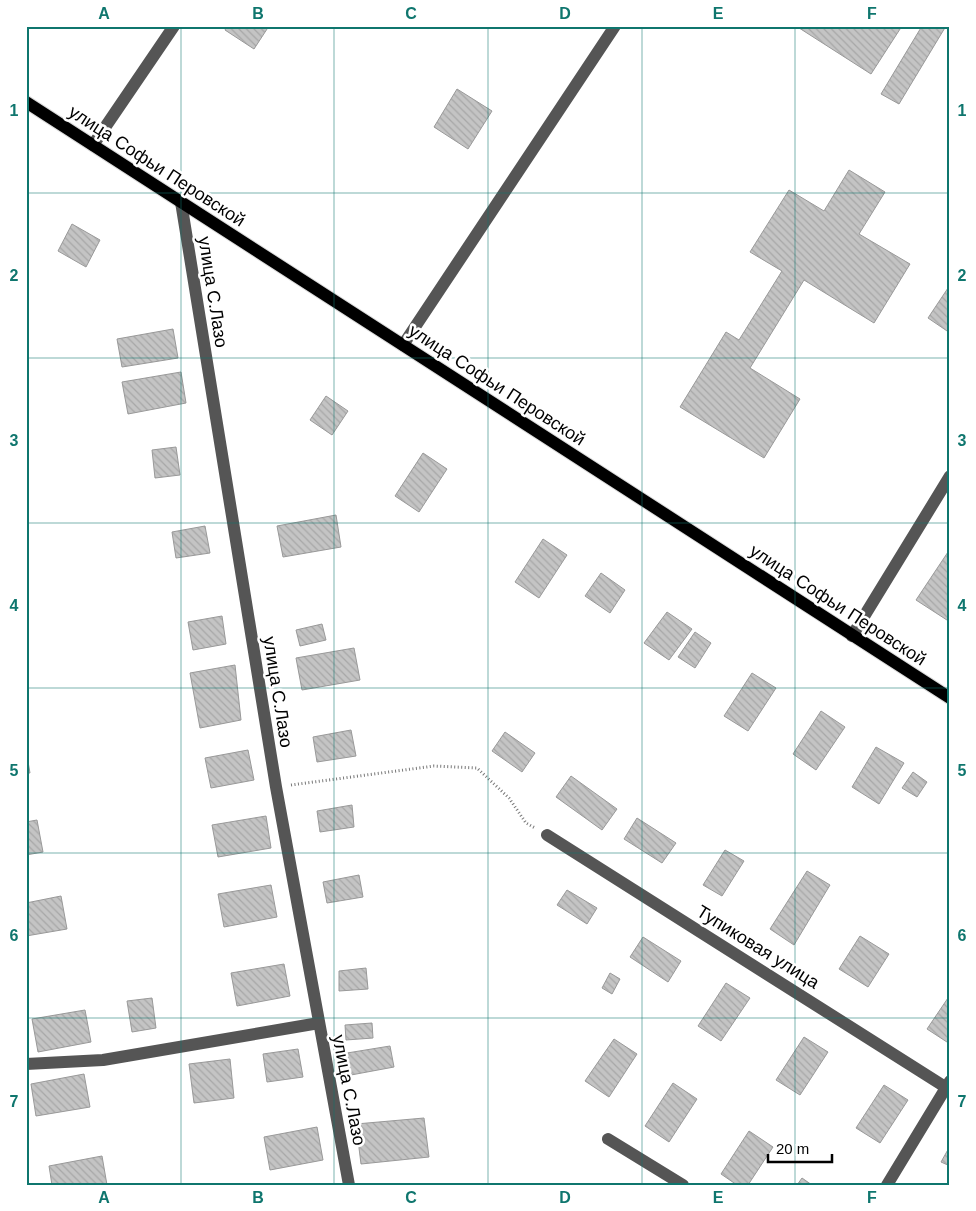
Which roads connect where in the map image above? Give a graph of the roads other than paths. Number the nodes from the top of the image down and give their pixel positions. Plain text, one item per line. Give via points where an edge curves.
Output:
1 (174, 26) edge
2 (616, 26) edge
3 (26, 102) edge
4 (93, 145) junction
5 (181, 202) junction
6 (403, 345) junction
7 (950, 476) edge
8 (852, 636) junction
9 (950, 698) edge
10 (547, 835) road end
11 (319, 1023) junction
12 (26, 1064) edge
13 (948, 1086) edge
14 (608, 1139) dead end
15 (349, 1185) edge
16 (683, 1185) edge
17 (886, 1185) edge

1 - 4 street
2 - 6 street
3 - 4 main road, улица Софьи Перовской
4 - 5 main road, улица Софьи Перовской
5 - 6 main road, улица Софьи Перовской
5 - 11 street, улица С.Лазо via 276,787
6 - 8 main road, улица Софьи Перовской
7 - 8 street
8 - 9 main road, улица Софьи Перовской
10 - 13 street, Тупиковая улица
11 - 12 street via 103,1060
11 - 15 street, улица С.Лазо
13 - 17 street
14 - 16 street

